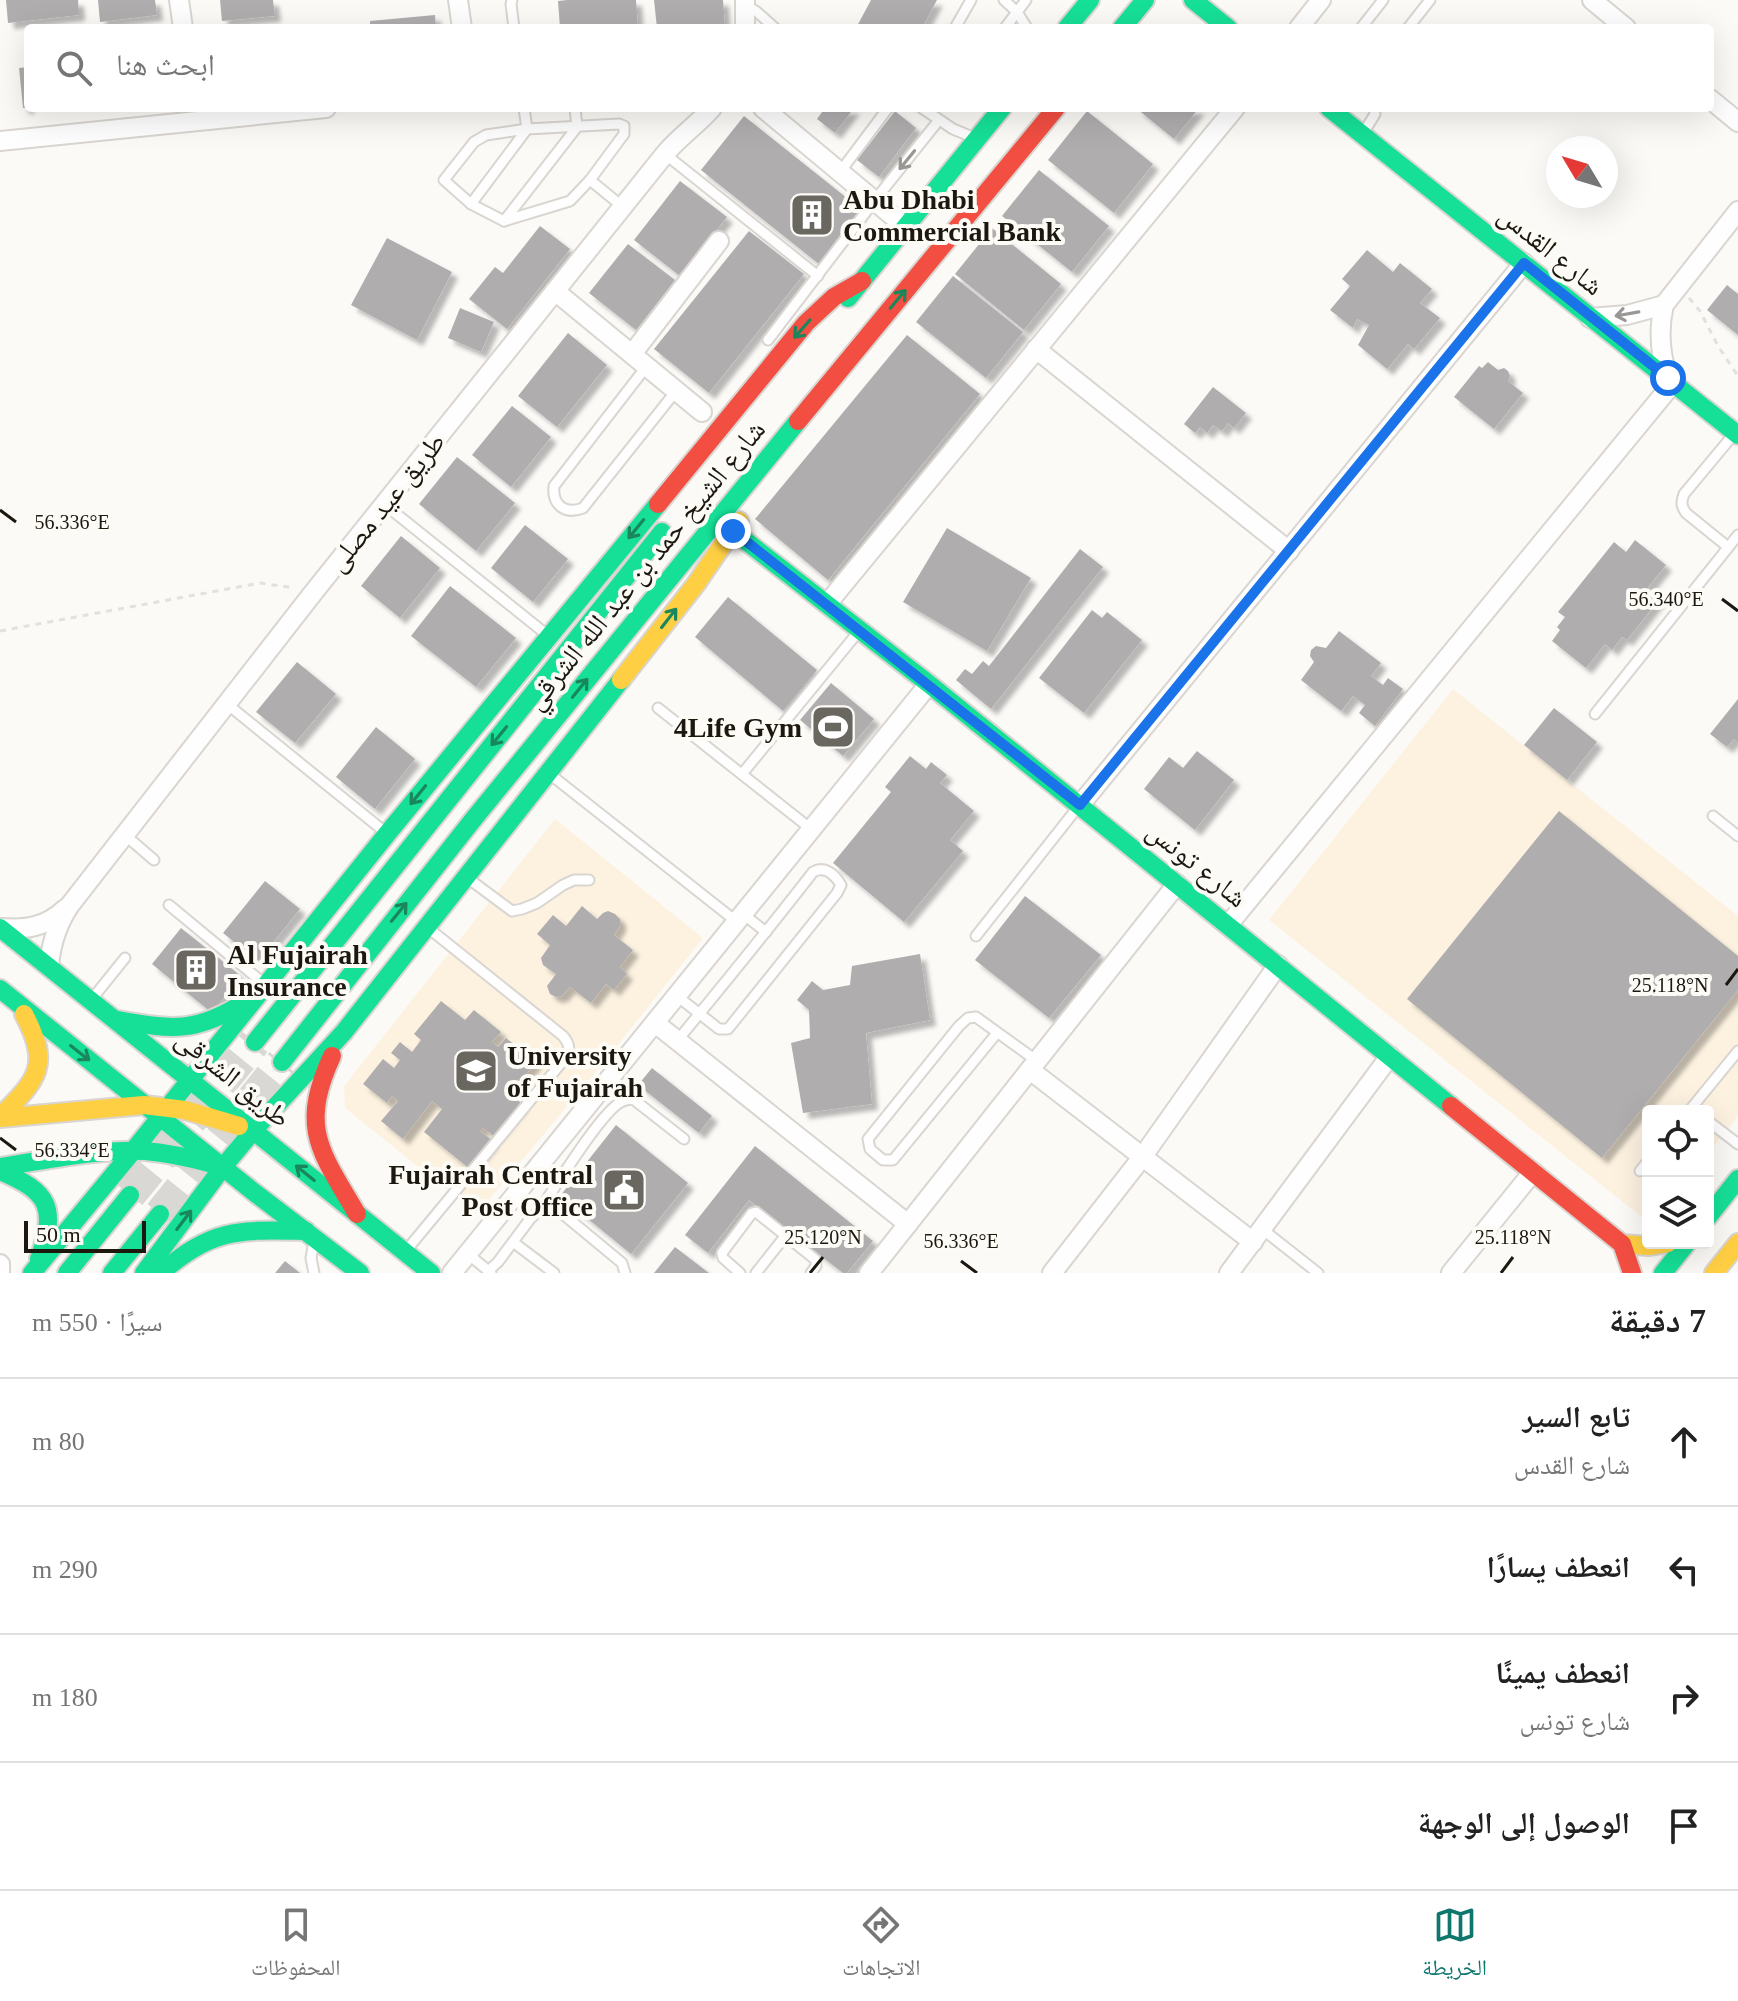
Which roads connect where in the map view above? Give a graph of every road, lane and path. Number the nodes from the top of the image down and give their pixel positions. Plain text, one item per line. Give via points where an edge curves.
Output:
1 (179, 0) edge
2 (458, 0) edge
3 (512, 0) edge
4 (971, 0) edge
5 (1004, 0) edge
6 (1026, 0) edge
7 (1076, 0) edge
8 (1090, 0) edge
9 (1145, 0) edge
10 (1194, 0) edge
11 (1321, 0) edge
12 (1383, 0) edge
13 (1430, 0) edge
14 (1592, 0) edge
15 (745, 2) edge
16 (1615, 7) edge
17 (1017, 12) junction
18 (182, 24) edge
19 (461, 24) edge
20 (514, 24) edge
21 (745, 24) edge
22 (770, 24) edge
23 (957, 24) edge
24 (1008, 24) edge
25 (1024, 24) edge
26 (1066, 24) edge
27 (1068, 24) edge
28 (1125, 24) edge
29 (1223, 24) edge
30 (1302, 24) edge
31 (1364, 24) edge
32 (1411, 24) edge
33 (1714, 102) edge
34 (250, 112) edge
35 (525, 112) edge
36 (575, 112) edge
37 (694, 112) edge
38 (708, 112) edge
39 (768, 112) edge
40 (885, 112) edge
41 (928, 112) edge
42 (999, 112) edge
43 (1053, 112) edge
44 (1232, 112) edge
45 (1334, 112) edge
46 (1375, 112) edge
47 (193, 115) edge
48 (939, 120) junction
49 (1738, 122) edge
50 (577, 127) junction
51 (527, 129) junction
52 (1362, 135) junction
53 (678, 139) junction
54 (977, 139) junction
55 (0, 141) edge
56 (665, 154) junction
57 (840, 172) junction
58 (590, 180) junction
59 (875, 200) junction
60 (471, 204) junction
61 (623, 207) junction
62 (1738, 211) edge
63 (504, 221) junction
64 (906, 227) junction
65 (719, 241) dead end
66 (1524, 263) junction
67 (818, 276) junction
68 (862, 281) junction
69 (1677, 288) junction
70 (555, 291) junction
71 (1664, 305) junction
72 (1590, 318) junction
73 (768, 340) dead end
74 (812, 343) dead end
75 (1036, 349) junction
76 (632, 354) junction
77 (646, 367) junction
78 (1738, 376) edge
79 (1670, 381) junction
80 (676, 391) junction
81 (702, 412) dead end
82 (795, 424) junction
83 (1736, 434) edge
84 (384, 504) junction
85 (673, 518) dead end
86 (733, 531) junction
87 (1738, 535) edge
88 (1728, 547) junction
89 (1289, 551) junction
90 (313, 593) junction
91 (827, 604) junction
92 (860, 629) junction
93 (0, 631) edge
94 (548, 636) junction
95 (929, 684) junction
96 (227, 704) junction
97 (658, 708) dead end
98 (1595, 714) dead end
99 (548, 773) junction
100 (742, 774) junction
101 (1080, 805) junction
102 (1713, 816) dead end
103 (811, 829) junction
104 (387, 834) junction
105 (125, 835) junction
106 (1738, 836) edge
107 (154, 860) dead end
108 (467, 877) junction
109 (589, 880) dead end
110 (1177, 884) junction
111 (70, 905) junction
112 (169, 905) dead end
113 (740, 918) junction
114 (1228, 925) junction
115 (427, 927) junction
116 (0, 928) edge
117 (766, 932) junction
118 (976, 936) dead end
119 (125, 958) dead end
120 (1278, 965) junction
121 (49, 966) junction
122 (265, 987) junction
123 (0, 989) edge
124 (677, 996) junction
125 (92, 999) junction
126 (19, 1005) junction
127 (700, 1013) junction
128 (118, 1020) junction
129 (655, 1023) junction
130 (344, 1032) junction
131 (997, 1033) junction
132 (677, 1041) junction
133 (255, 1042) tunnel mouth
134 (1738, 1051) edge
135 (1390, 1056) junction
136 (282, 1062) tunnel mouth
137 (1033, 1066) junction
138 (188, 1082) junction
139 (144, 1105) junction
140 (1696, 1105) edge
141 (171, 1115) junction
142 (0, 1117) edge
143 (1714, 1126) edge
144 (253, 1131) junction
145 (684, 1139) dead end
146 (139, 1144) junction
147 (1738, 1144) edge
148 (271, 1145) junction
149 (1143, 1156) junction
150 (223, 1167) junction
151 (1642, 1168) edge
152 (0, 1169) edge
153 (1640, 1171) dead end
154 (1533, 1172) junction
155 (1738, 1179) edge
156 (241, 1181) junction
157 (130, 1195) tunnel mouth
158 (1714, 1209) edge
159 (539, 1211) junction
160 (160, 1214) tunnel mouth
161 (357, 1214) junction
162 (908, 1224) junction
163 (310, 1234) junction
164 (786, 1235) junction
165 (1258, 1236) junction
166 (513, 1242) junction
167 (1738, 1243) edge
168 (1622, 1244) junction
169 (1642, 1246) edge
170 (1682, 1249) edge
171 (405, 1252) junction
172 (468, 1254) junction
173 (0, 1264) edge
174 (0, 1271) edge
175 (34, 1272) edge
176 (490, 1272) edge
177 (67, 1273) edge
178 (112, 1273) edge
179 (144, 1273) edge
180 (161, 1273) edge
181 (314, 1273) edge
182 (360, 1273) edge
183 (431, 1273) edge
184 (452, 1273) edge
185 (554, 1273) edge
186 (625, 1273) edge
187 (740, 1273) edge
188 (756, 1273) edge
189 (811, 1273) edge
190 (869, 1273) edge
191 (1052, 1273) edge
192 (1229, 1273) edge
193 (1318, 1273) edge
194 (1451, 1273) edge
195 (1632, 1273) edge
196 (1663, 1273) edge
197 (1714, 1273) edge

1 - 18 street
2 - 19 street
3 - 20 lane
4 - 23 lane
5 - 17 lane
6 - 17 lane
7 - 26 main road
8 - 27 main road
9 - 28 main road
10 - 29 main road
11 - 30 street
12 - 31 lane
13 - 32 lane
14 - 16 street
15 - 21 street
15 - 22 lane
17 - 24 lane
17 - 25 lane
33 - 49 street
34 - 47 street
35 - 51 lane
36 - 50 lane
37 - 53 street
38 - 53 street, طريق عيد مصلى
39 - 57 street
40 - 57 lane
41 - 48 lane
42 - 54 main road
82 -> 43 main road, شارع الشيخ حمد بن عبد الله الشرقي
44 - 75 street
45 - 52 main road, شارع القدس
46 - 52 lane
47 - 55 street
48 - 54 lane
48 -> 59 lane
50 - 51 lane
50 - 58 lane via 619,124 625,130
50 - 63 lane
51 - 60 lane
51 - 60 lane via 479,139 445,176 446,183
52 - 66 main road, شارع القدس
53 - 56 street, طريق عيد مصلى
54 - 64 main road
56 - 61 street, طريق عيد مصلى
56 - 67 lane
57 - 59 street
58 - 61 lane
58 - 63 lane via 570,201
59 - 64 street
59 - 67 lane
60 - 63 lane
61 - 70 street, طريق عيد مصلى
62 - 69 street
64 - 68 main road
65 - 76 street
66 - 72 main road, شارع القدس
66 - 89 street
67 - 73 lane
68 - 74 main road
68 -> 94 main road via 806,323
69 - 71 street
69 - 78 path via 1700,311
70 - 76 street
70 - 84 street, طريق عيد مصلى
71 -> 72 street
71 - 79 street via 1660,342
72 - 79 main road, شارع القدس
75 - 89 street
75 - 91 street
76 - 77 street
77 - 80 street
77 - 80 lane via 554,486 553,495 564,510 583,508
79 - 83 main road, شارع القدس
79 - 114 street
80 - 81 street
82 - 86 main road
136 -> 82 main road, شارع الشيخ حمد بن عبد الله الشرقي
83 - 88 lane via 1682,500 1686,513
84 - 90 street, طريق عيد مصلى
84 - 94 lane
85 -> 133 main road, شارع الشيخ حمد بن عبد الله الشرقي
86 - 91 main road, شارع تونس
99 -> 86 main road
87 - 88 lane
88 - 98 lane
89 - 101 street
90 - 93 path via 260,583
90 - 96 street, طريق عيد مصلى
91 - 92 main road, شارع تونس
92 - 95 main road, شارع تونس
92 - 100 lane
94 -> 104 main road
95 - 101 main road, شارع تونس
95 - 103 street
96 - 104 lane
96 - 105 street, طريق عيد مصلى
97 - 100 lane
99 - 108 main road
99 - 113 lane
100 - 103 lane
101 - 110 main road, شارع تونس
101 - 118 lane
102 - 106 lane
103 - 113 street
104 - 122 main road
105 - 107 lane
105 - 111 street, طريق عيد مصلى
108 - 109 lane via 512,911 537,903 574,880
108 - 115 main road
110 - 114 main road, شارع تونس
110 - 137 street
111 - 116 street, طريق عيد مصلى via 39,926
111 - 121 street, طريق عيد مصلى via 55,934
112 - 122 lane
113 - 117 lane
113 - 124 street
114 - 120 main road, شارع تونس
115 - 130 main road
115 - 171 lane via 563,1036 569,1051
116 - 121 main road, طريق الشرقى
117 - 127 lane
117 - 127 lane via 813,872 825,869 838,880 837,893 728,1029 719,1029
119 - 125 lane
120 - 135 main road, شارع تونس
120 - 149 street
121 - 125 main road, طريق الشرقى
122 - 128 main road via 212,1022 191,1028
122 - 138 main road
123 - 126 main road
124 - 127 lane
124 - 129 street
125 - 128 main road, طريق الشرقى
126 -> 139 main road
126 - 142 main road via 36,1035 37,1071
127 - 132 lane
128 - 138 main road, طريق الشرقى
129 - 132 street
129 - 172 street
130 - 144 main road
130 - 161 main road via 318,1084 313,1120 322,1155
131 - 131 lane via 976,1017 959,1026 868,1139 870,1149 883,1160 893,1160
131 - 137 lane
132 - 162 street
134 - 140 lane
135 - 154 main road, شارع تونس
135 - 165 street
137 - 149 street
137 - 162 street
138 - 141 main road
138 - 144 main road, طريق الشرقى
139 - 141 main road
139 - 142 main road
141 - 144 main road
141 - 146 main road
141 - 150 main road
143 - 147 lane
144 - 148 main road, طريق الشرقى
144 - 150 main road
145 - 159 lane via 633,1099 623,1100 595,1129
146 - 150 main road
146 - 152 main road
146 - 175 main road
148 - 156 main road via 250,1145 242,1152 237,1161
161 -> 148 main road, طريق الشرقى
149 - 165 street
149 - 191 street
150 - 156 main road
179 -> 150 main road
151 - 153 lane
152 - 175 main road via 29,1183 47,1208 49,1231
154 - 168 main road, شارع تونس
154 - 194 street
155 - 158 main road
156 - 163 main road
157 - 177 main road
159 - 166 lane
159 - 186 lane via 558,1210 622,1263
160 - 178 main road
161 - 171 main road, طريق الشرقى
162 - 190 street
163 - 180 main road via 226,1233 201,1241
163 - 181 lane
163 - 182 main road
164 - 187 lane via 752,1213 722,1253
164 - 188 lane
164 - 189 lane via 816,1260
165 - 192 street
165 - 193 lane
166 - 176 lane
166 - 185 lane
167 - 197 main road
168 - 169 main road
168 - 195 main road
170 - 196 main road
171 - 183 main road, طريق الشرقى
172 - 176 lane
172 - 184 street
173 - 174 street

